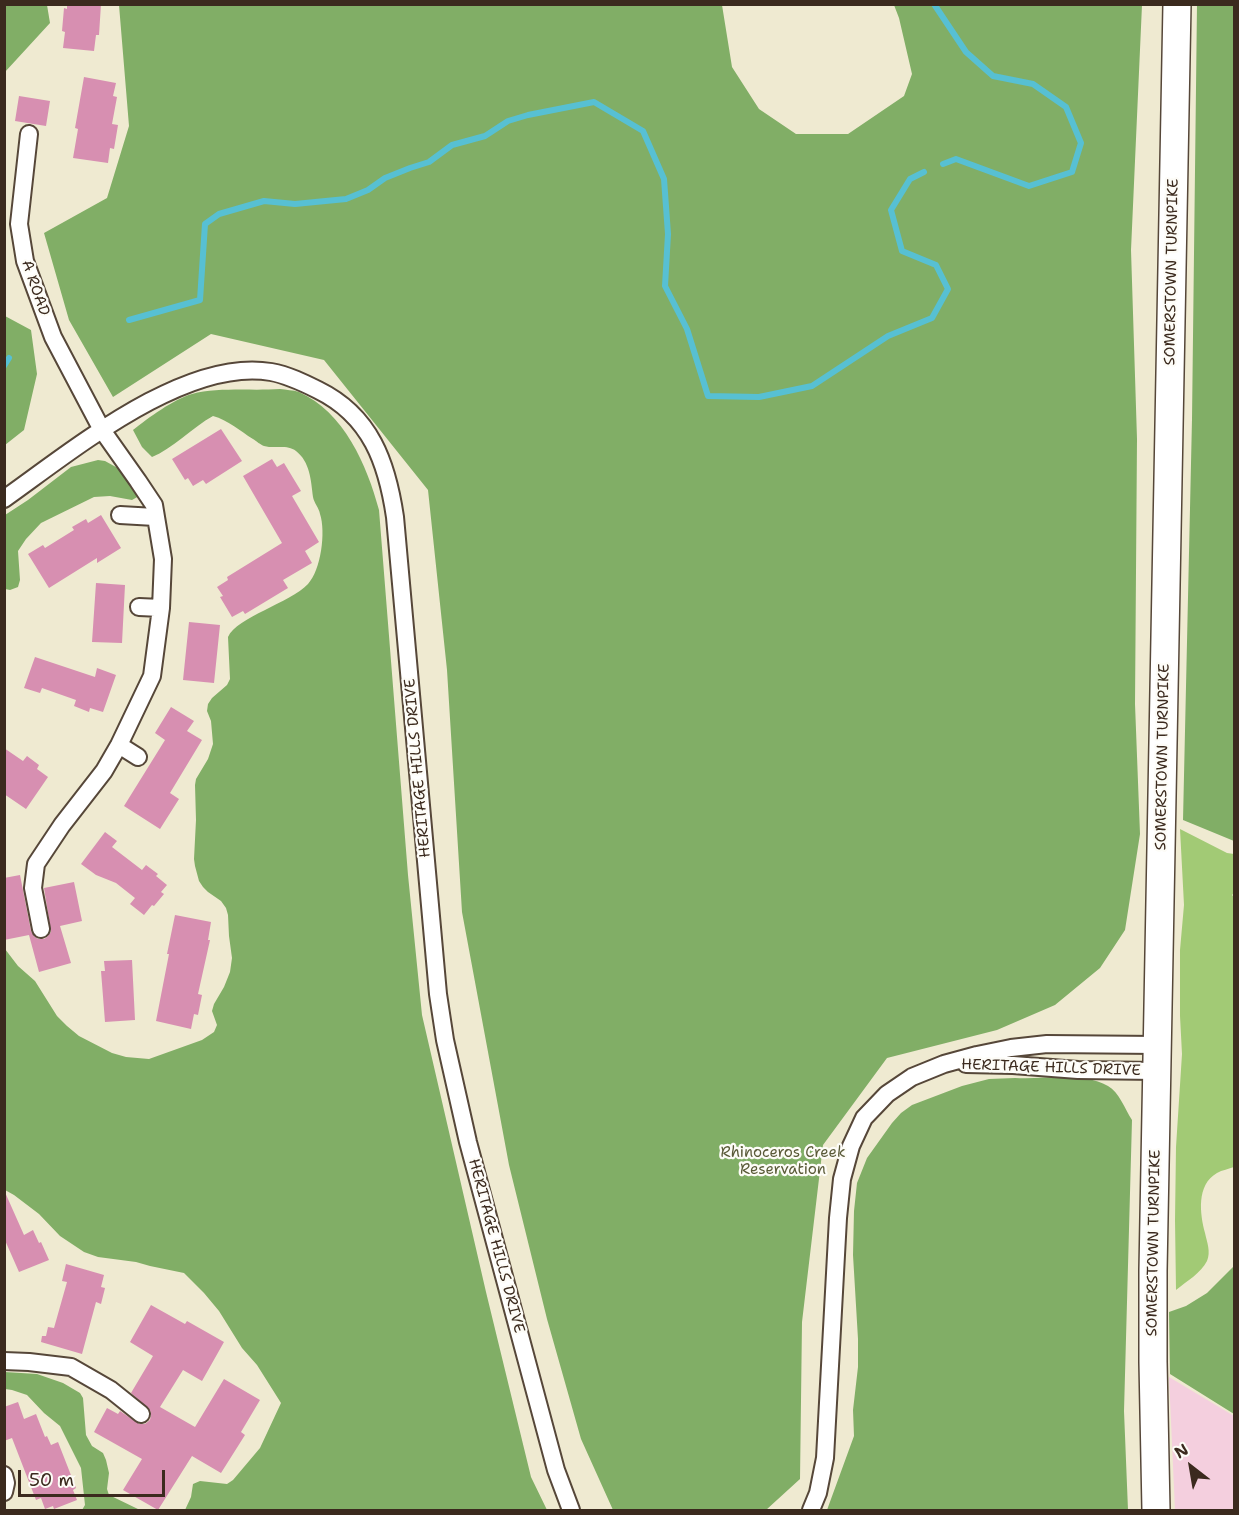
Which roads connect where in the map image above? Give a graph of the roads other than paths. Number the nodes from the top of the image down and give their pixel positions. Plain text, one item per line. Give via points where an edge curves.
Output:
1 (1177, 4) edge
2 (29, 134) dead end
3 (102, 430) junction
4 (4, 499) edge
5 (120, 516) dead end
6 (155, 517) junction
7 (139, 607) dead end
8 (161, 608) junction
9 (118, 745) junction
10 (138, 757) dead end
11 (41, 929) dead end
12 (1157, 1058) junction
13 (945, 1064) junction
14 (4, 1361) edge
15 (141, 1414) dead end
16 (4, 1475) edge
17 (4, 1492) edge
18 (571, 1510) edge
19 (811, 1510) edge
20 (1156, 1510) edge

1 - 12 main road, SOMERSTOWN TURNPIKE
2 - 3 street, A ROAD via 19,224 25,261 53,337
3 - 4 street, HERITAGE HILLS DRIVE
3 - 6 street, A ROAD via 154,506
3 - 18 street, HERITAGE HILLS DRIVE via 149,402 209,376 271,372 328,395 352,413 382,458 396,517 445,1040 468,1142 556,1470
5 - 6 street
6 - 8 street, A ROAD via 164,559
7 - 8 street
8 - 9 street, A ROAD via 152,676
9 - 10 street
9 - 11 street, A ROAD via 104,771 30,862
12 - 13 street, HERITAGE HILLS DRIVE via 1078,1070
12 - 13 street, HERITAGE HILLS DRIVE via 1047,1044 1011,1048
12 - 20 main road, SOMERSTOWN TURNPIKE via 1153,1362
13 - 19 street, HERITAGE HILLS DRIVE via 912,1077 887,1094 864,1118 851,1146 838,1218 825,1458
14 - 15 street via 71,1367 111,1390
16 - 17 street

